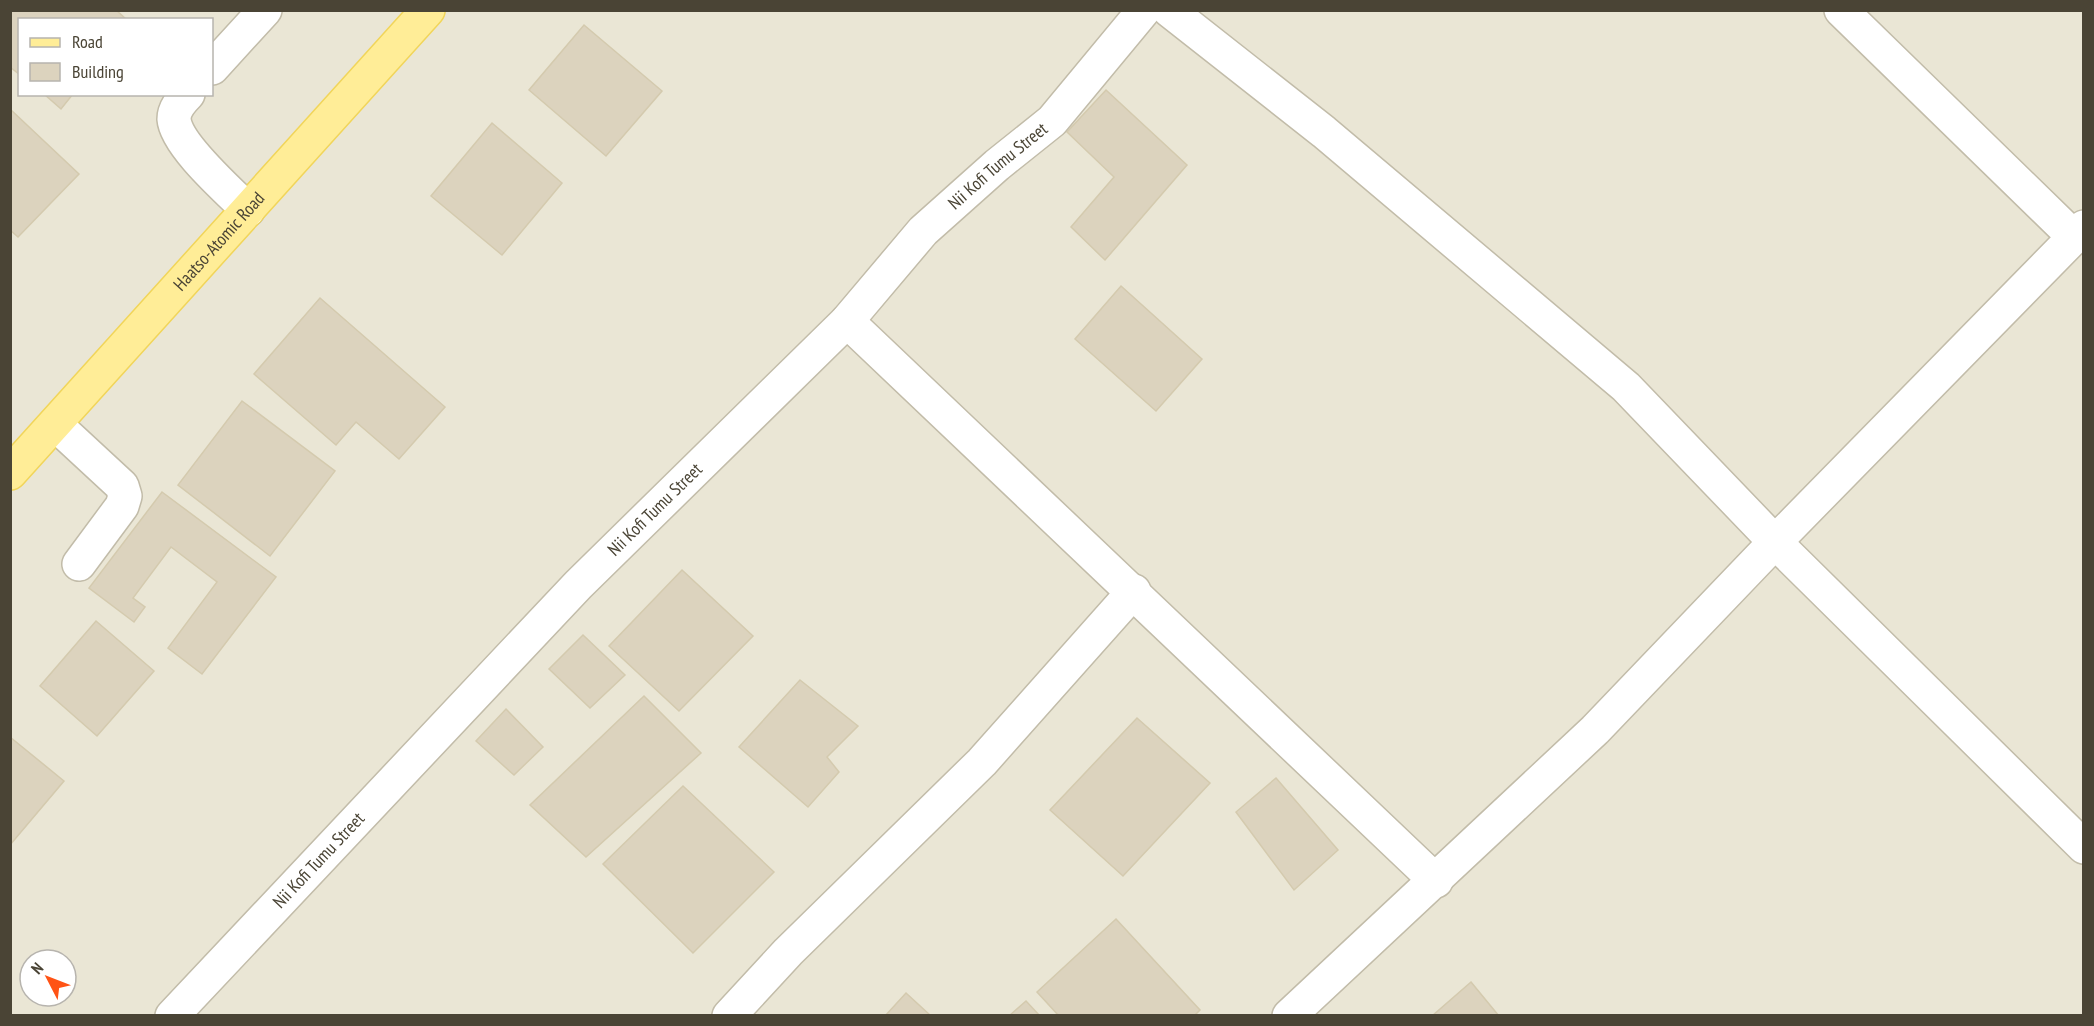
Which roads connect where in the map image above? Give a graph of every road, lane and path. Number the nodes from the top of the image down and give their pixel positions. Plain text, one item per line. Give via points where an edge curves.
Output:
1 (265, 10) edge
2 (428, 10) edge
3 (1144, 10) edge
4 (1169, 10) edge
5 (1841, 10) edge
6 (213, 67) edge
7 (186, 96) edge
8 (248, 210) junction
9 (2079, 232) edge
10 (847, 321) junction
11 (55, 424) junction
12 (10, 473) edge
13 (1775, 542) junction
14 (79, 564) dead end
15 (1134, 591) junction
16 (2084, 847) edge
17 (1436, 881) junction
18 (172, 1016) edge
19 (729, 1016) edge
20 (1289, 1016) edge

1 - 6 street
2 - 8 main road, Haatso-Atomic Road
3 - 10 street, Nii Kofi Tumu Street via 1052,121 923,231
4 - 13 street via 1324,132 1626,387
5 - 9 street
7 - 8 street via 174,118 179,133 192,154
8 - 11 main road, Haatso-Atomic Road
9 - 13 street
10 - 15 street
10 - 18 street, Nii Kofi Tumu Street via 578,585
11 - 12 main road, Haatso-Atomic Road
11 - 14 street via 122,486 125,496 122,506
13 - 16 street
13 - 17 street via 1595,730
15 - 17 street
15 - 19 street via 982,762 788,952
17 - 20 street

